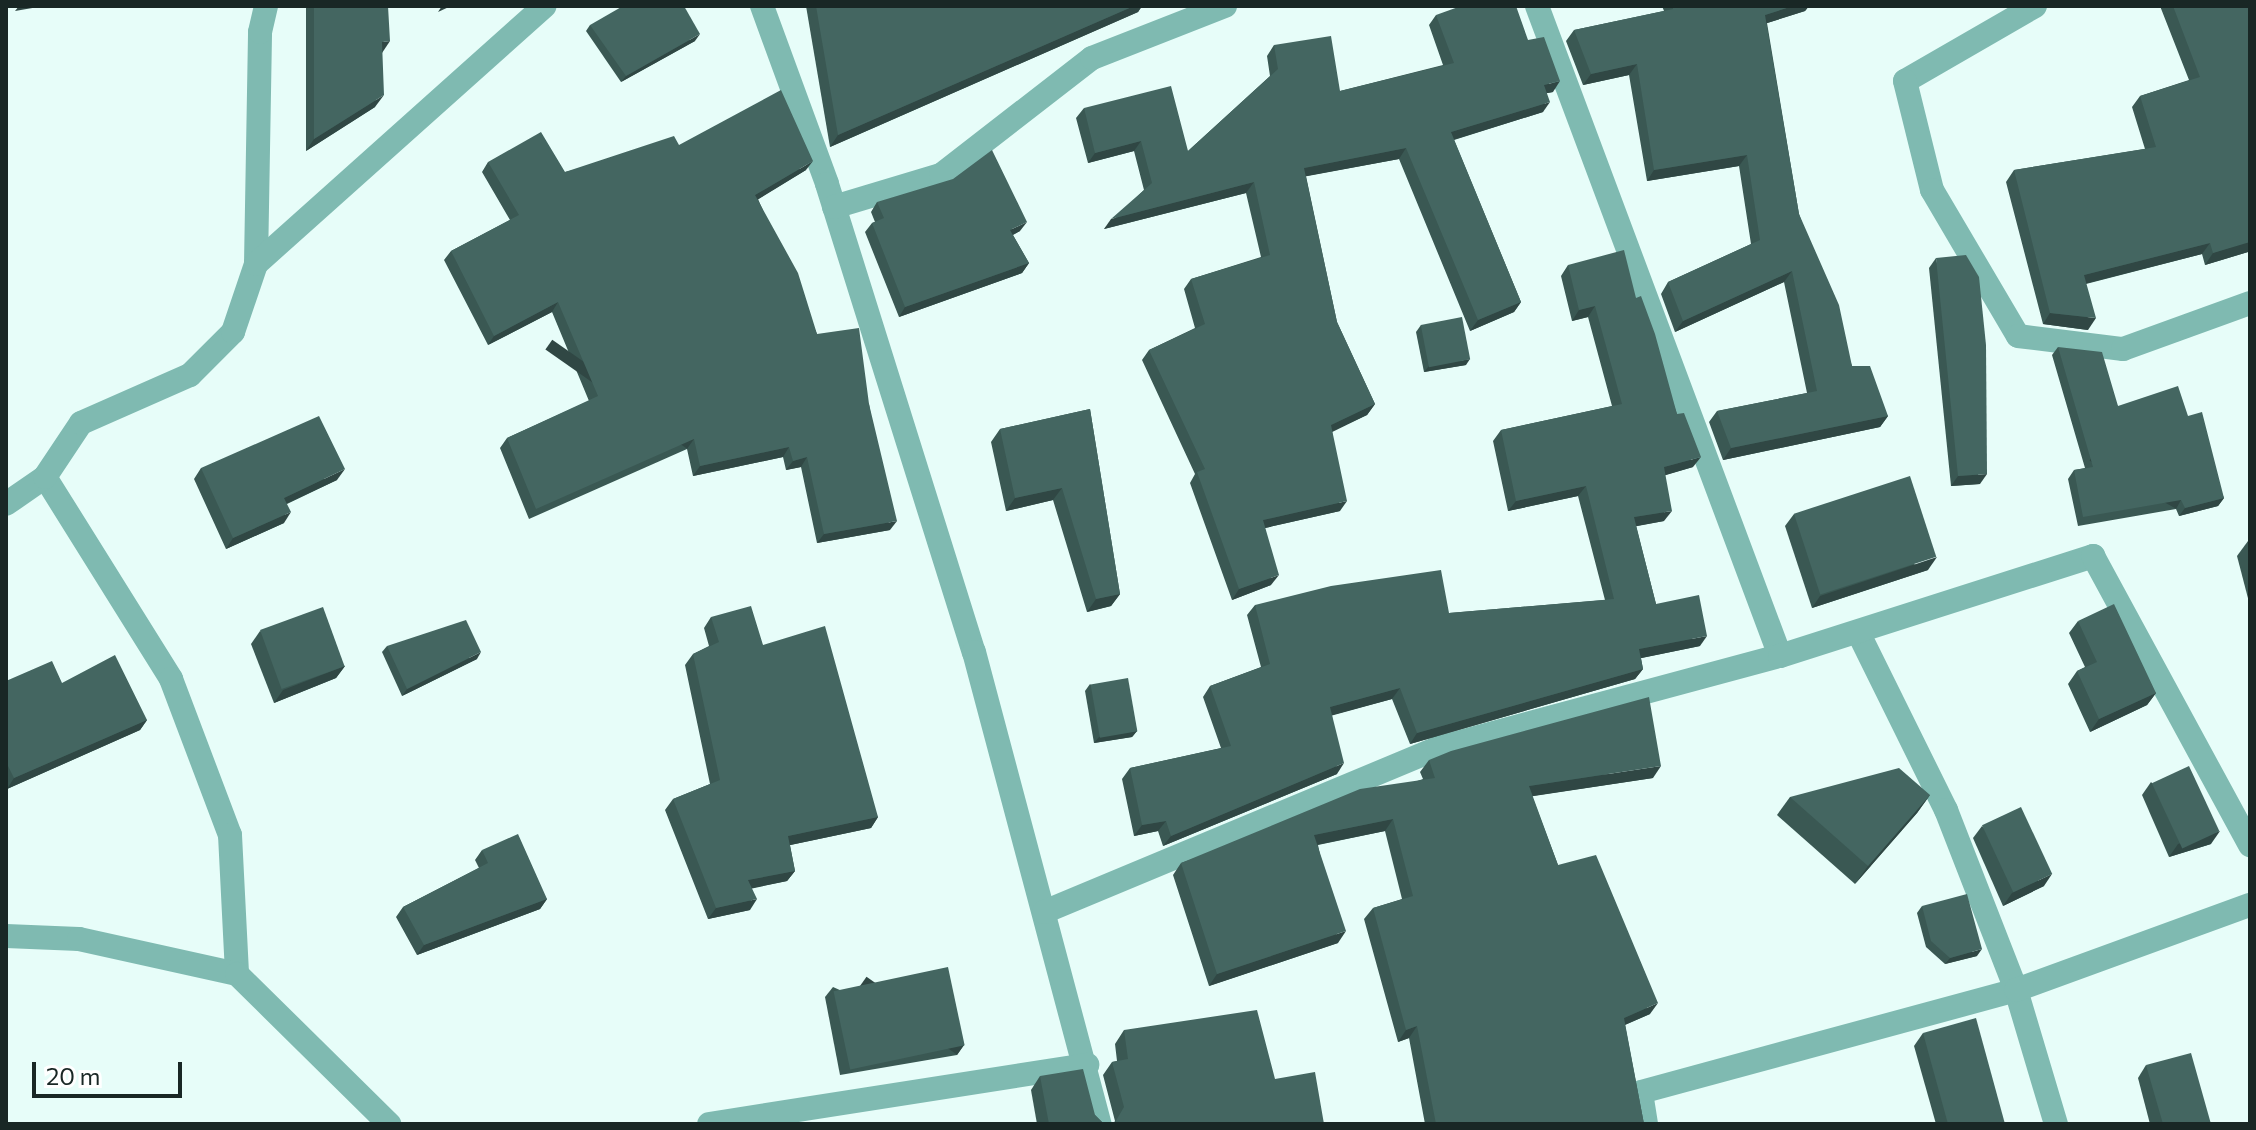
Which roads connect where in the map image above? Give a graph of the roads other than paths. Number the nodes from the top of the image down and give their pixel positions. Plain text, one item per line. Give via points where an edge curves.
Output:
1 (266, 6) edge
2 (545, 6) edge
3 (762, 6) edge
4 (1225, 6) edge
5 (1537, 6) edge
6 (2035, 6) edge
7 (834, 207) junction
8 (256, 264) junction
9 (2250, 303) edge
10 (45, 477) junction
11 (6, 504) edge
12 (1858, 632) junction
13 (1780, 656) junction
14 (2250, 845) edge
15 (2250, 905) edge
16 (1044, 912) junction
17 (6, 936) edge
18 (237, 974) junction
19 (2016, 990) junction
20 (1087, 1065) junction
21 (389, 1124) edge
22 (709, 1124) edge
23 (1100, 1124) edge
24 (1646, 1124) edge
25 (2056, 1124) edge

1 - 8 street via 260,32
2 - 8 street
3 - 7 street
4 - 7 street via 1092,58 941,175
5 - 13 street
6 - 9 street via 1905,81 1932,190 2018,336 2123,349
7 - 16 street via 974,652
8 - 10 street via 233,332 190,375 81,423
10 - 11 street
10 - 18 street via 171,679 230,835
12 - 13 street
12 - 14 street via 2093,556
12 - 19 street via 1946,810
13 - 16 street via 1438,748
15 - 19 street
16 - 20 street
17 - 18 street via 79,939
18 - 21 street
19 - 24 street via 1641,1092
19 - 25 street
20 - 22 street
20 - 23 street

